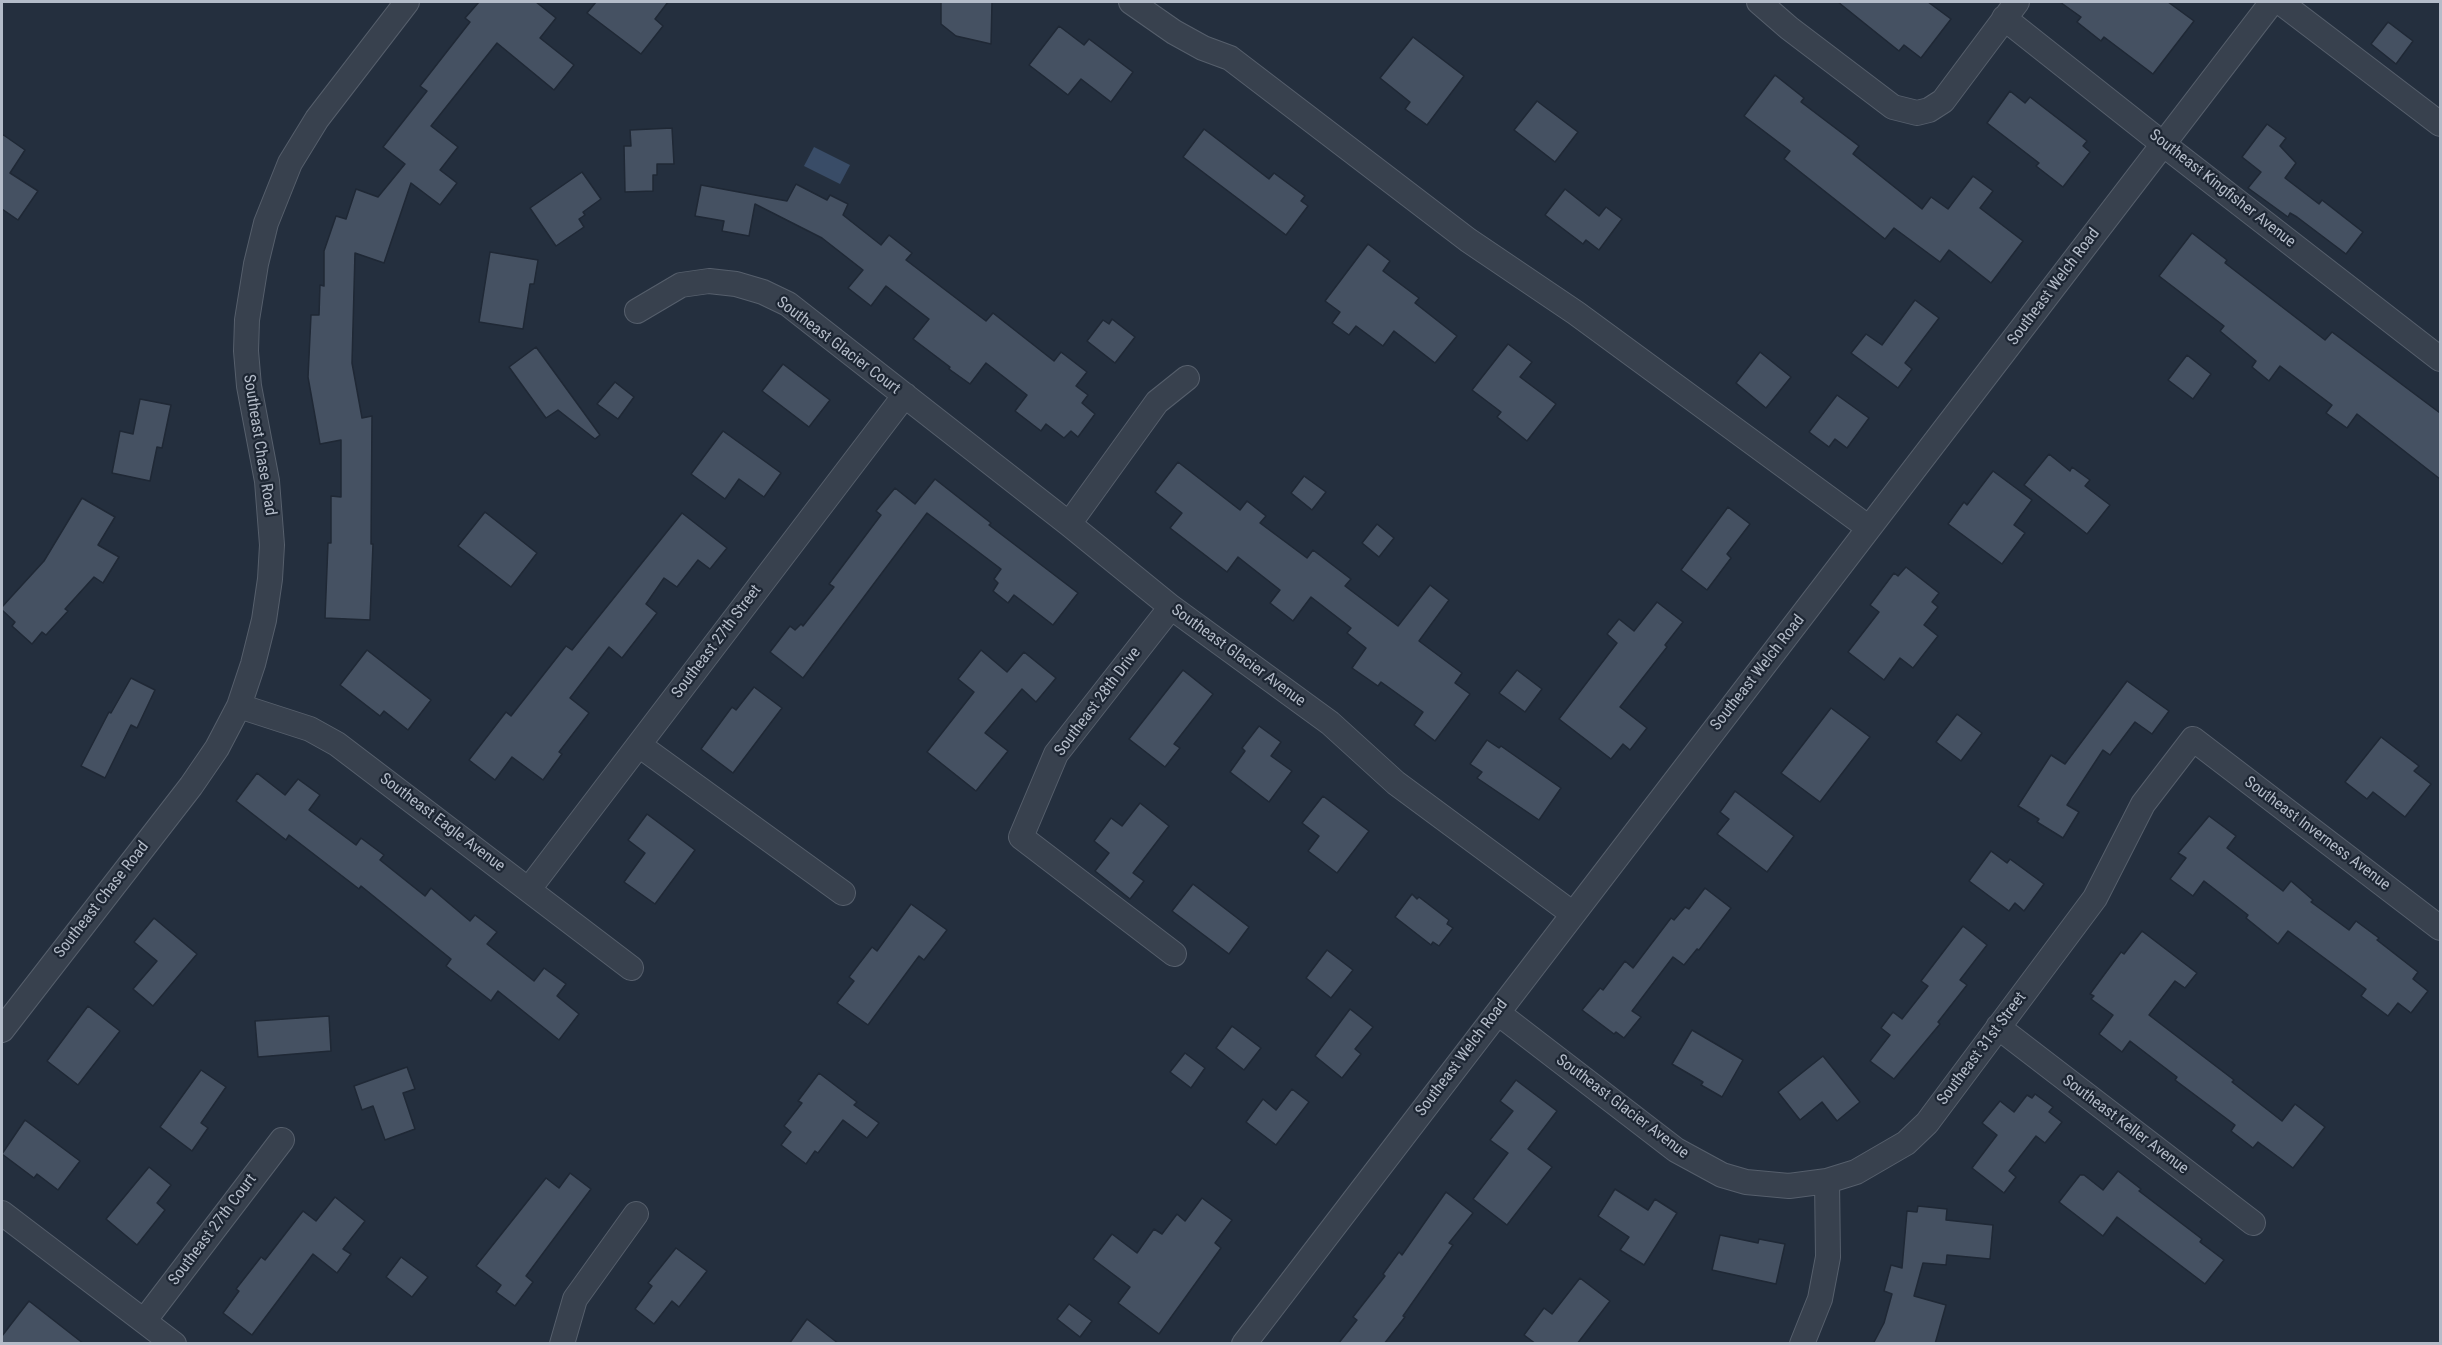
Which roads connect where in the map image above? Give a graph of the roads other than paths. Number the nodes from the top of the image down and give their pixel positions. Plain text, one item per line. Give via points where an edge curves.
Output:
1 (407, 2) edge
2 (1131, 2) edge
3 (1759, 2) edge
4 (2272, 2) edge
5 (2280, 2) edge
6 (2010, 10) edge
7 (2440, 124) edge
8 (2163, 144) junction
9 (637, 311) dead end
10 (2440, 359) edge
11 (1187, 378) dead end
12 (904, 395) junction
13 (1069, 524) junction
14 (1869, 528) junction
15 (1171, 607) junction
16 (239, 705) junction
17 (2193, 739) joint
18 (639, 745) junction
19 (529, 889) junction
20 (843, 893) dead end
21 (1573, 914) junction
22 (2440, 928) edge
23 (1174, 954) dead end
24 (632, 968) dead end
25 (1497, 1012) junction
26 (1998, 1028) junction
27 (2, 1030) edge
28 (282, 1140) dead end
29 (1827, 1181) junction
30 (2, 1213) edge
31 (636, 1214) dead end
32 (2253, 1222) dead end
33 (144, 1321) junction
34 (174, 1344) edge
35 (562, 1344) edge
36 (1244, 1344) edge
37 (1802, 1344) edge

1 - 16 street, Southeast Chase Road via 317,119 290,163 266,223 256,264 246,351 267,481 272,545 264,620
2 - 14 street via 1174,32 1230,58 1468,240 1576,313
3 - 6 street via 1893,106 1917,113 1943,101
4 - 8 street, Southeast Welch Road
5 - 7 street
6 - 8 street, Southeast Kingfisher Avenue
8 - 10 street, Southeast Kingfisher Avenue
8 - 14 street, Southeast Welch Road
9 - 12 street, Southeast Glacier Court via 681,285 708,281 763,292 788,304
11 - 13 street via 1157,402
12 - 13 street, Southeast Glacier Avenue
12 - 18 street, Southeast 27th Street
13 - 15 street, Southeast Glacier Avenue
14 - 21 street, Southeast Welch Road
15 - 21 street, Southeast Glacier Avenue via 1330,723 1396,783
15 - 23 street, Southeast 28th Drive via 1056,754 1022,837
16 - 19 street, Southeast Eagle Avenue via 310,729 338,744
16 - 27 street, Southeast Chase Road via 191,786
17 - 22 street, Southeast Inverness Avenue
17 - 26 street, Southeast 31st Street via 2143,804 2095,898
18 - 19 street, Southeast 27th Street
18 - 20 street
19 - 24 street, Southeast Eagle Avenue
21 - 25 street, Southeast Welch Road
25 - 29 street, Southeast Glacier Avenue via 1702,1166 1746,1182 1789,1186
25 - 36 street, Southeast Welch Road
26 - 29 street, Southeast 31st Street via 1927,1123 1906,1143 1856,1172
26 - 32 street, Southeast Keller Avenue
28 - 33 street, Southeast 27th Court
29 - 37 street via 1827,1257 1820,1299
30 - 33 street
31 - 35 street via 575,1299
33 - 34 street

